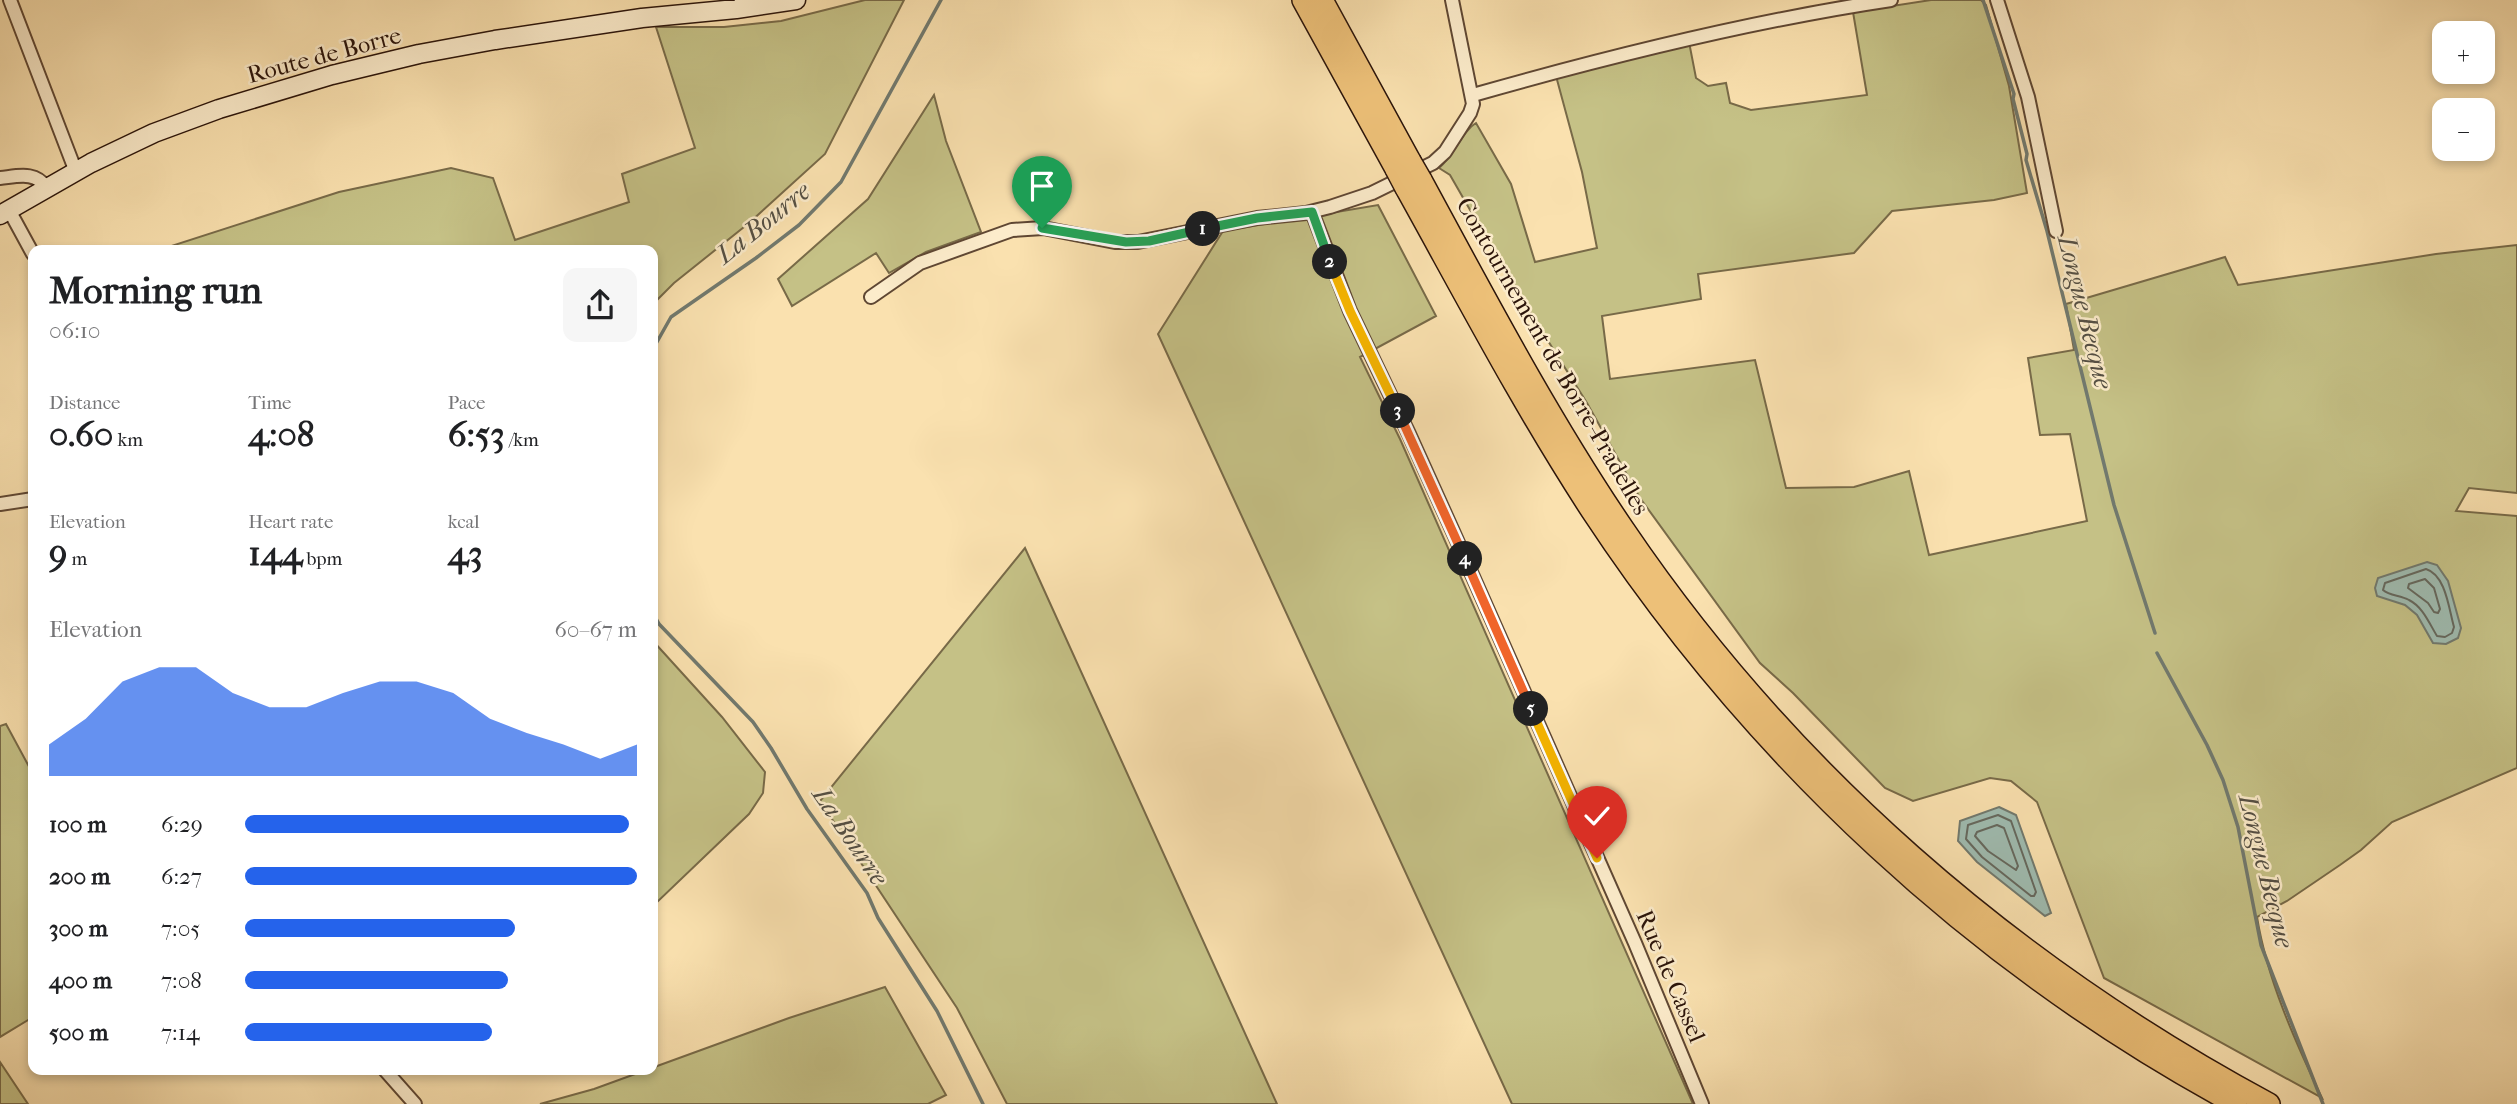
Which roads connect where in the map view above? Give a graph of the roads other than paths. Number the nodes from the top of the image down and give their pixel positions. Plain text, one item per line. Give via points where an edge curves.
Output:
1 (10, 0) edge
2 (796, 0) edge
3 (1303, 0) edge
4 (1322, 0) edge
5 (1452, 0) edge
6 (1891, 0) edge
7 (1997, 0) edge
8 (1473, 95) junction
9 (1403, 165) junction
10 (76, 172) junction
11 (0, 178) edge
12 (1414, 184) junction
13 (47, 188) junction
14 (1312, 212) junction
15 (5, 213) edge
16 (2056, 231) dead end
17 (28, 247) edge
18 (871, 297) dead end
19 (28, 500) edge
20 (0, 504) edge
21 (389, 1075) edge
22 (415, 1104) edge
23 (1702, 1104) edge
24 (2236, 1104) edge
25 (2269, 1104) edge

1 - 10 street
2 - 10 main road, Route de Borre via 539,33 371,65 179,123
3 - 9 highway
4 - 9 highway
5 - 8 street
6 - 8 street via 1737,28
7 - 16 street via 2024,83
8 - 14 street via 1470,113 1446,152 1433,163 1372,193
9 - 12 highway, bridge
10 - 13 main road, Route de Borre
11 - 13 street via 31,176
12 - 24 highway via 1508,372 1591,509 1685,639 1774,744 1880,850 1994,946 2125,1038
12 - 25 highway, Contournement de Borre-Pradelles via 1612,512 1714,651 1798,747 1896,843 2019,945 2142,1030
13 - 15 main road, Route de Borre
14 - 18 street via 1138,242 1020,229 933,257
14 - 23 street, Rue de Cassel via 1350,311 1427,473
15 - 17 street
19 - 20 street
21 - 22 street

